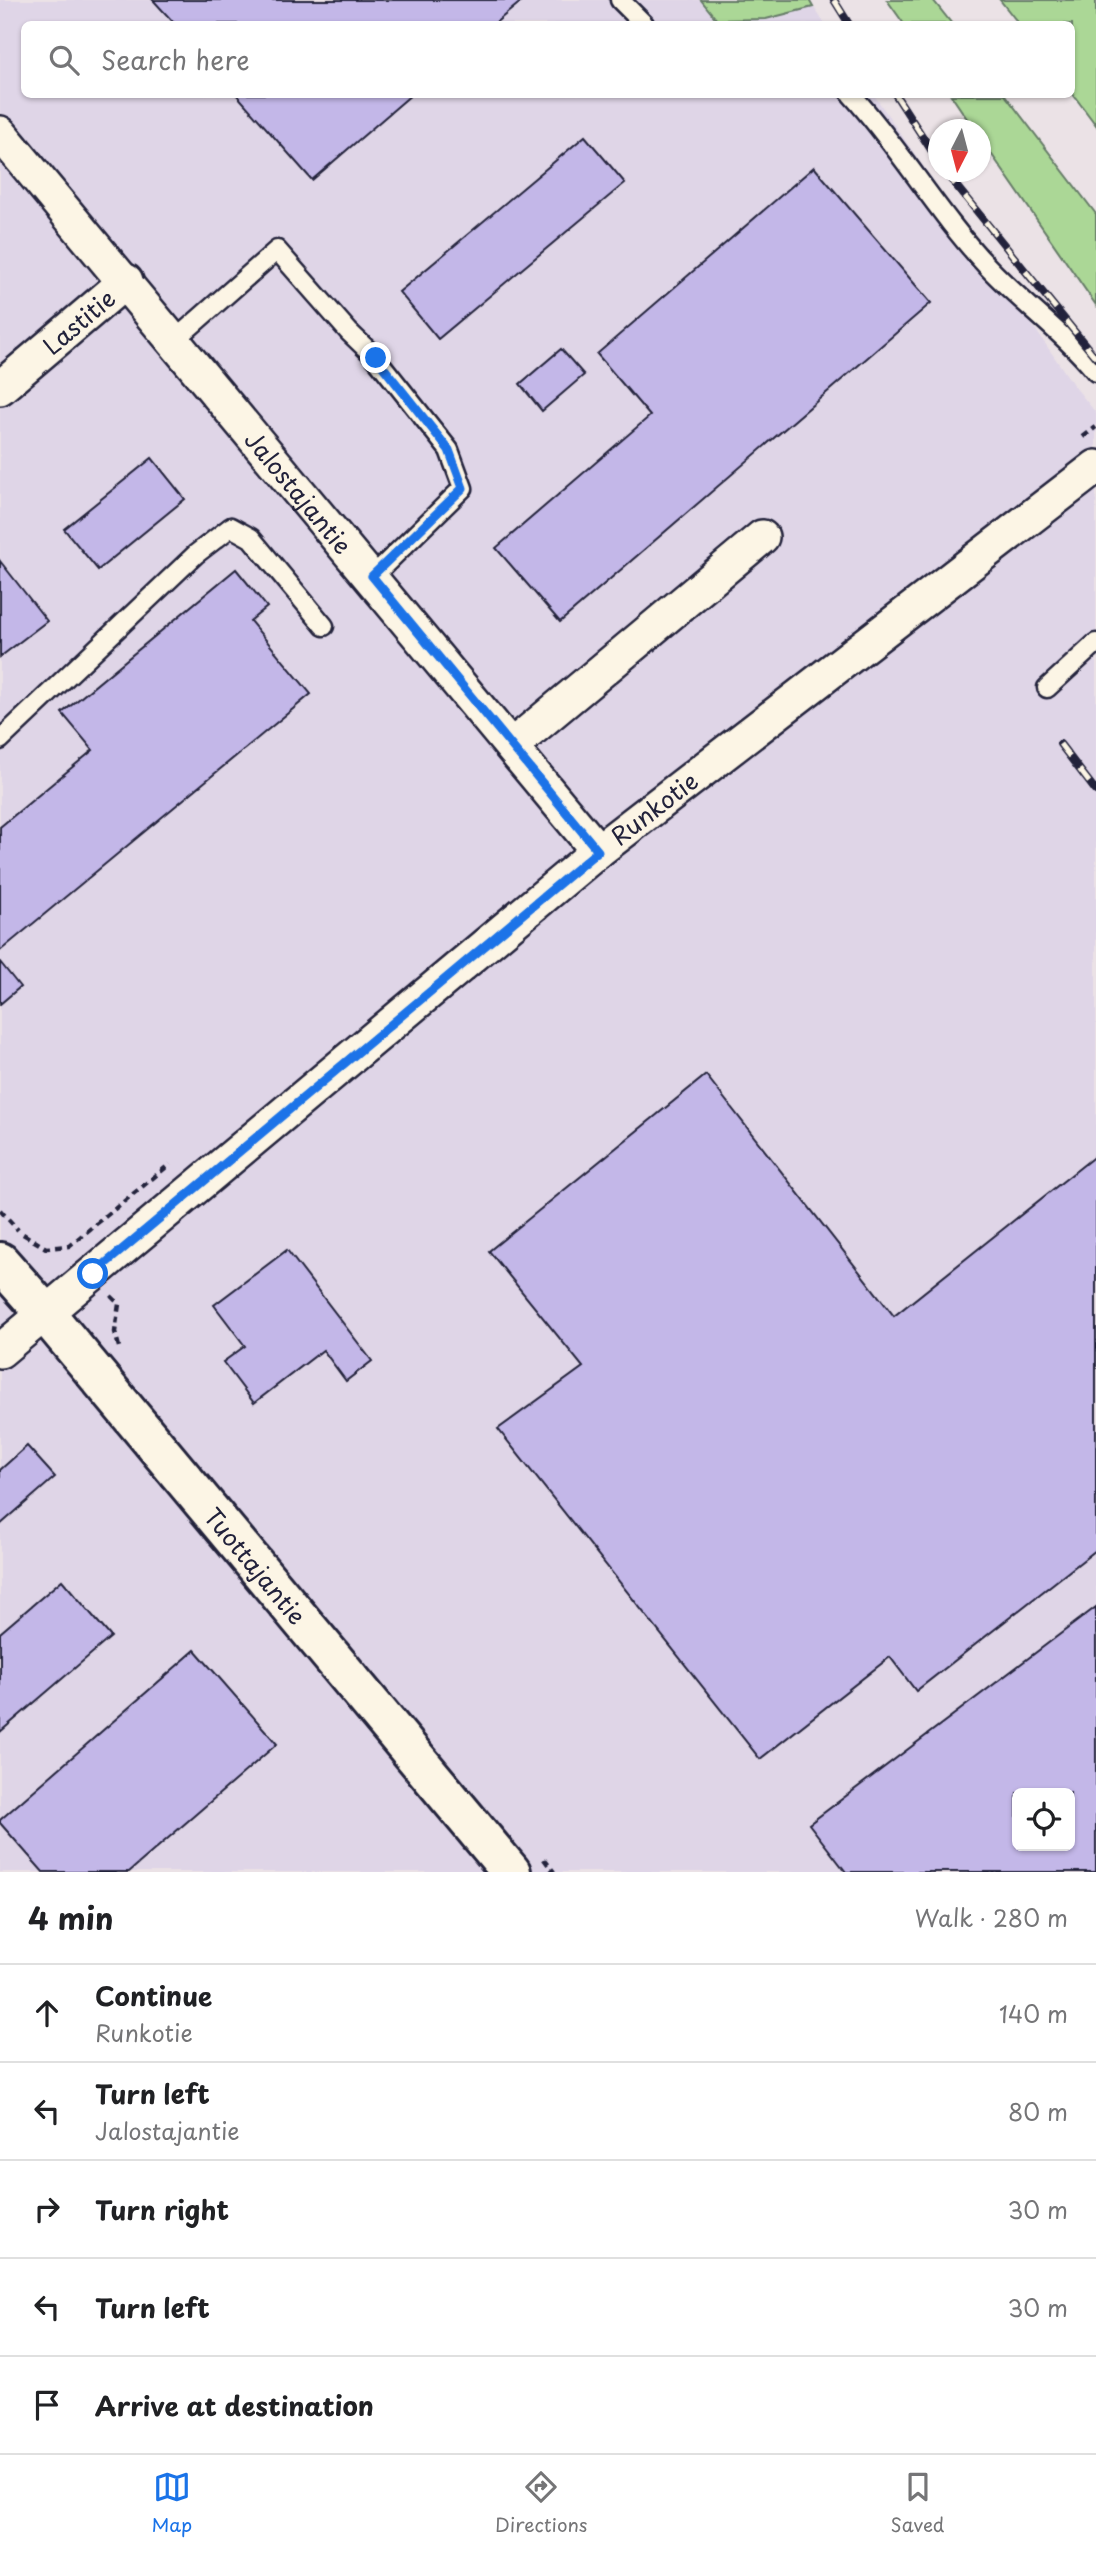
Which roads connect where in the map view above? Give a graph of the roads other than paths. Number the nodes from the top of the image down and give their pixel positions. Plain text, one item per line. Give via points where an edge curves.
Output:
1 (620, 0) edge
2 (641, 21) edge
3 (855, 98) edge
4 (0, 132) edge
5 (126, 281) junction
6 (175, 340) junction
7 (1095, 370) edge
8 (0, 388) edge
9 (1096, 467) edge
10 (762, 537) dead end
11 (372, 576) junction
12 (324, 626) dead end
13 (1096, 643) edge
14 (1047, 688) dead end
15 (0, 740) edge
16 (513, 746) junction
17 (598, 851) junction
18 (9, 1246) edge
19 (46, 1314) junction
20 (0, 1351) edge
21 (511, 1872) edge

1 - 2 lane
3 - 7 lane via 988,267
4 - 5 street, Jalostajantie
5 - 6 street, Jalostajantie
5 - 8 street, Lastitie
6 - 11 street, Jalostajantie
6 - 11 lane via 277,250 376,358 449,450 463,488
9 - 17 street, Runkotie
10 - 16 street
11 - 16 street, Jalostajantie
12 - 15 lane via 251,538 231,527 196,554
13 - 14 lane
16 - 17 street, Jalostajantie
17 - 19 street, Runkotie
18 - 19 street, Tuottajantie
19 - 20 street, Runkotie
19 - 21 street, Tuottajantie

